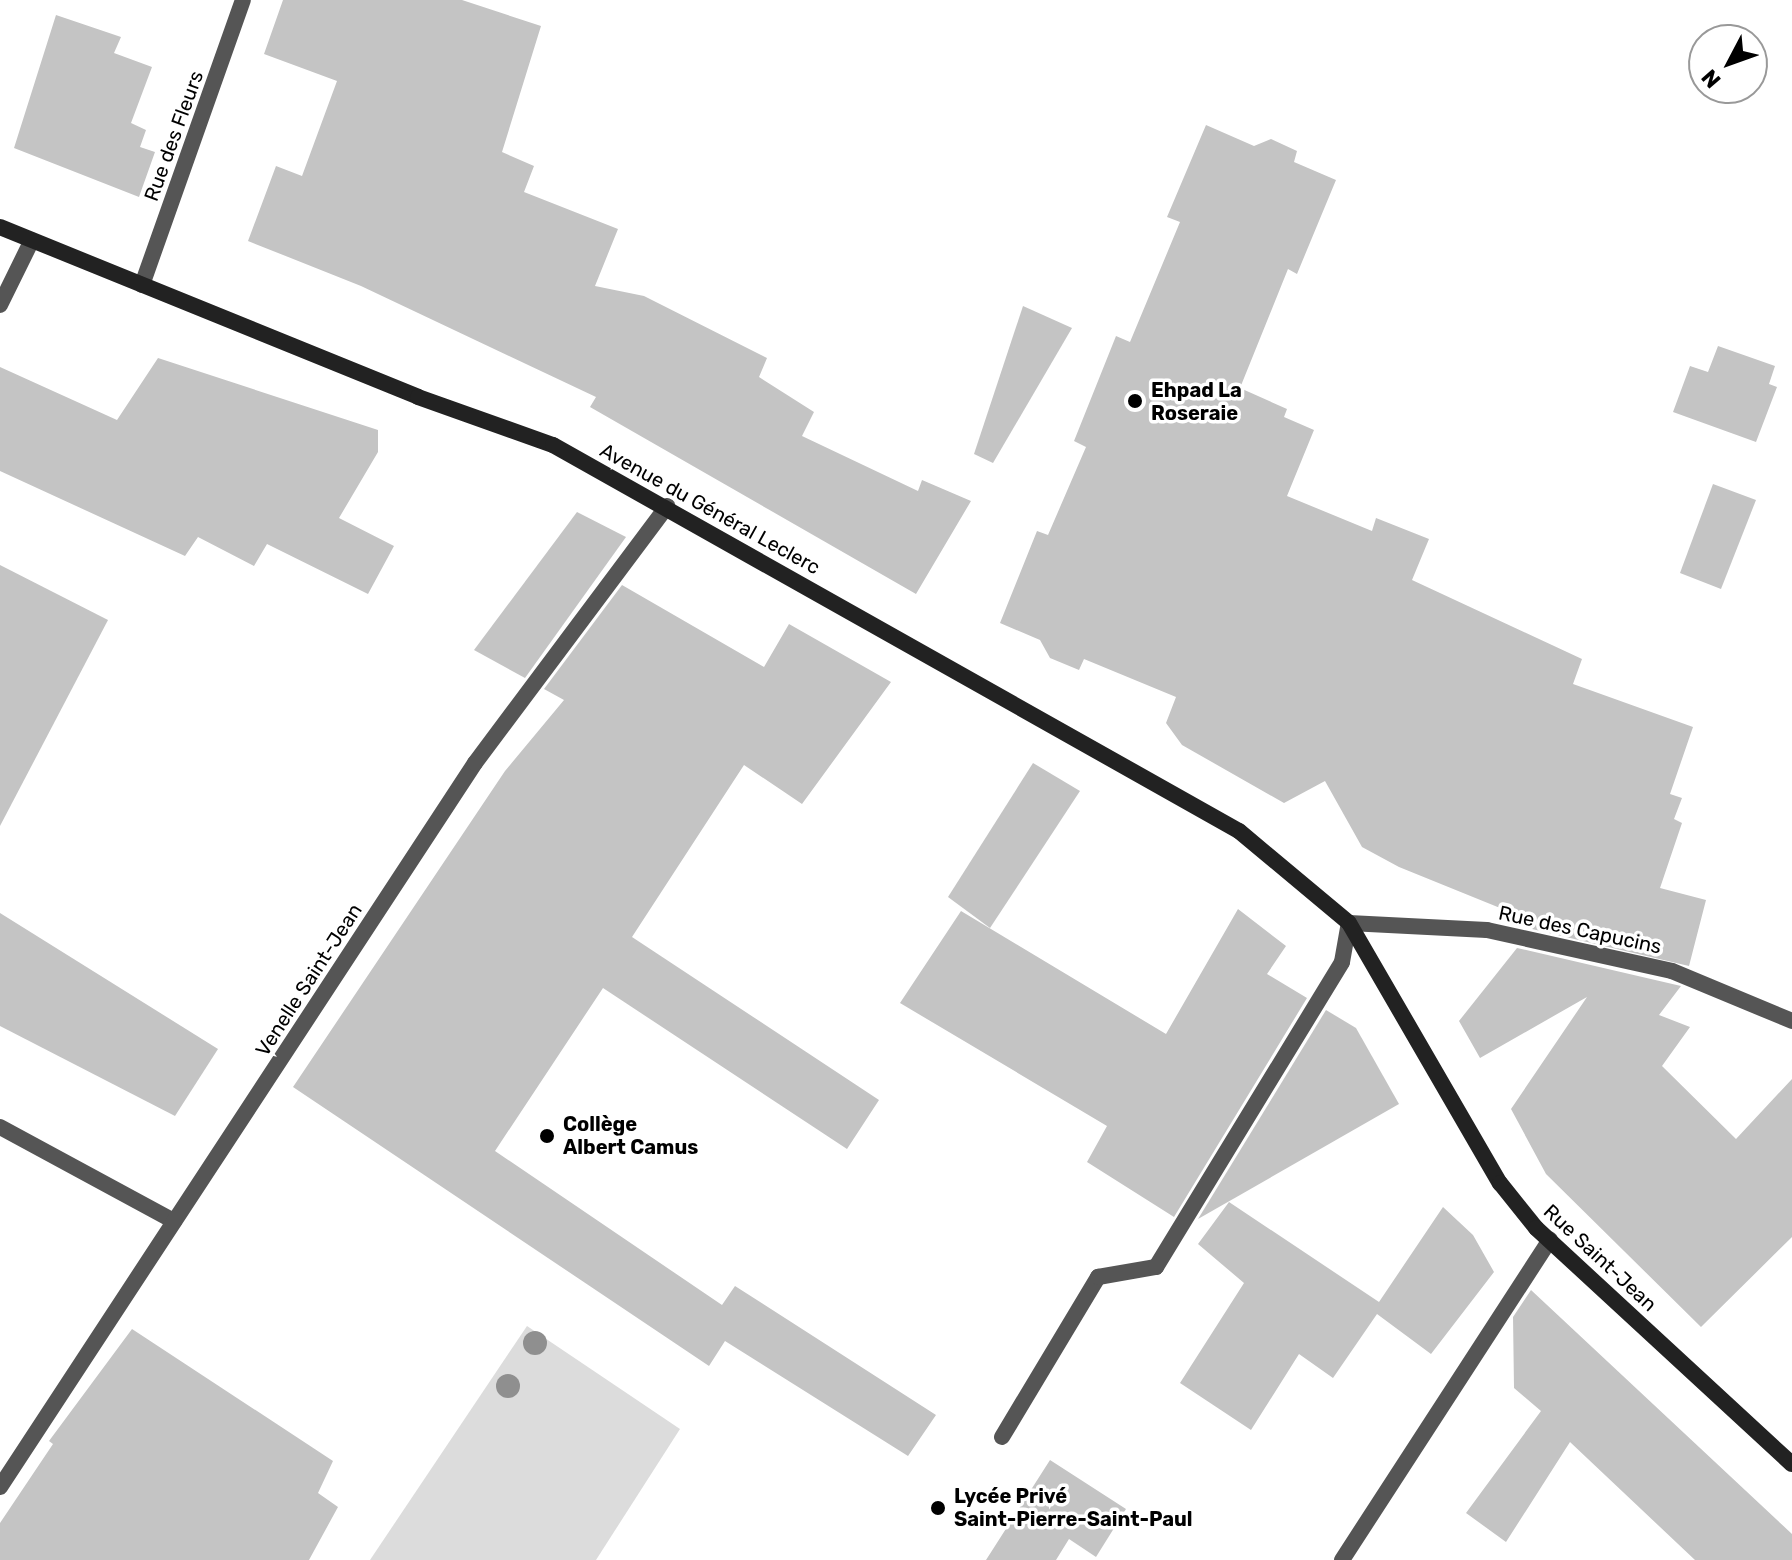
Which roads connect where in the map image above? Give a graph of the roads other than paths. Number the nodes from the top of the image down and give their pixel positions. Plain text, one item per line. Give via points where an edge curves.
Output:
1 (243, 0) edge
2 (0, 227) edge
3 (32, 240) junction
4 (142, 285) junction
5 (0, 305) edge
6 (667, 506) junction
7 (1349, 923) junction
8 (1792, 1021) edge
9 (0, 1127) edge
10 (174, 1221) junction
11 (1550, 1240) junction
12 (1002, 1437) dead end
13 (1792, 1464) edge
14 (0, 1487) edge
15 (1342, 1560) edge

1 - 4 street, Rue des Fleurs
2 - 3 main road, Avenue du Général Leclerc
3 - 4 main road, Avenue du Général Leclerc
3 - 5 street
4 - 6 main road, Avenue du Général Leclerc via 553,445
6 - 7 main road, Avenue du Général Leclerc via 1239,831
6 - 10 street, Venelle Saint-Jean via 475,763
7 - 8 street, Rue des Capucins via 1503,933 1672,971
7 - 11 main road, Rue Saint-Jean via 1500,1183
7 - 12 street via 1342,962 1156,1267 1098,1277
9 - 10 street
10 - 14 street, Venelle Saint-Jean
11 - 13 main road, Rue Saint-Jean
11 - 15 street

